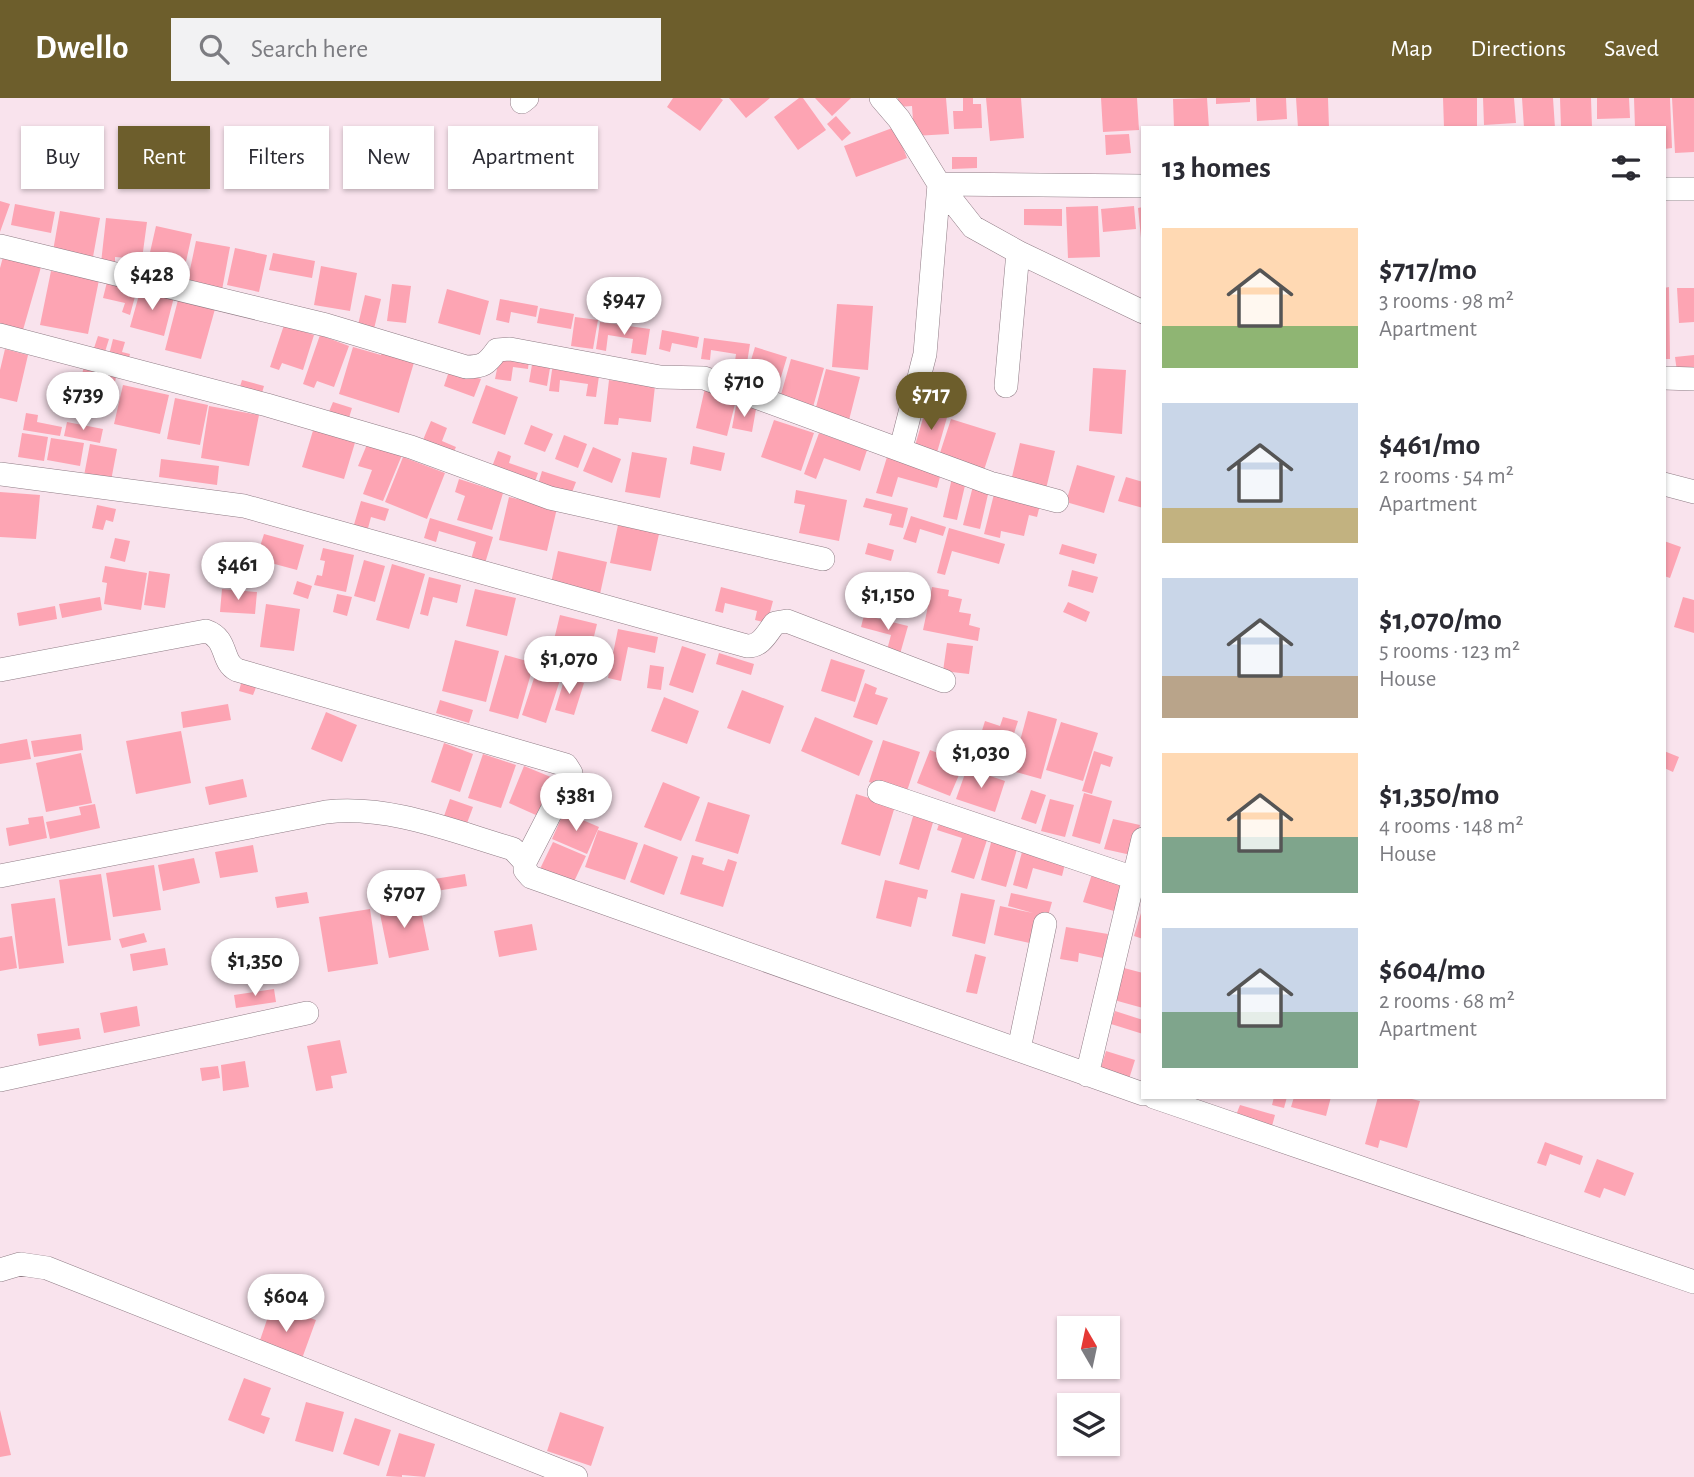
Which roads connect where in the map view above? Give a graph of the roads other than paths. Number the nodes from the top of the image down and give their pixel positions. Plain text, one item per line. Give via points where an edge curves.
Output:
1 (881, 98) edge
2 (939, 184) junction
3 (1141, 186) edge
4 (1666, 189) edge
5 (1694, 189) edge
6 (0, 246) edge
7 (1018, 253) junction
8 (1141, 311) edge
9 (0, 335) edge
10 (1666, 378) edge
11 (1694, 379) edge
12 (1006, 386) dead end
13 (901, 449) junction
14 (0, 474) edge
15 (1666, 485) edge
16 (1694, 492) edge
17 (1057, 501) dead end
18 (823, 559) dead end
19 (0, 670) edge
20 (944, 681) dead end
21 (879, 792) dead end
22 (1141, 847) edge
23 (525, 862) junction
24 (0, 876) edge
25 (1133, 878) junction
26 (1045, 924) dead end
27 (307, 1013) dead end
28 (1019, 1049) junction
29 (1087, 1075) junction
30 (0, 1080) edge
31 (1141, 1093) edge
32 (1167, 1099) edge
33 (1192, 1103) edge
34 (0, 1270) edge
35 (1694, 1282) edge
36 (576, 1477) edge

1 - 2 street
2 - 3 street
2 - 7 street via 973,227
2 - 13 street via 925,354
4 - 5 street
6 - 13 street via 326,325 466,366 481,367 497,350 510,349 660,377 704,378
7 - 8 street
7 - 12 street
9 - 18 street via 398,443 550,498
10 - 11 street
13 - 17 street via 990,483
14 - 20 street via 244,506 747,646 755,647 775,623 787,621
15 - 16 street
19 - 23 street via 206,631 215,634 237,670 566,765 571,773
21 - 25 street
22 - 25 street
23 - 24 street via 513,849 398,815 350,809
23 - 28 street via 531,877
25 - 29 street
26 - 28 street
27 - 30 street
28 - 29 street
29 - 31 street
32 - 33 street
33 - 35 street
34 - 36 street via 20,1264 47,1268

